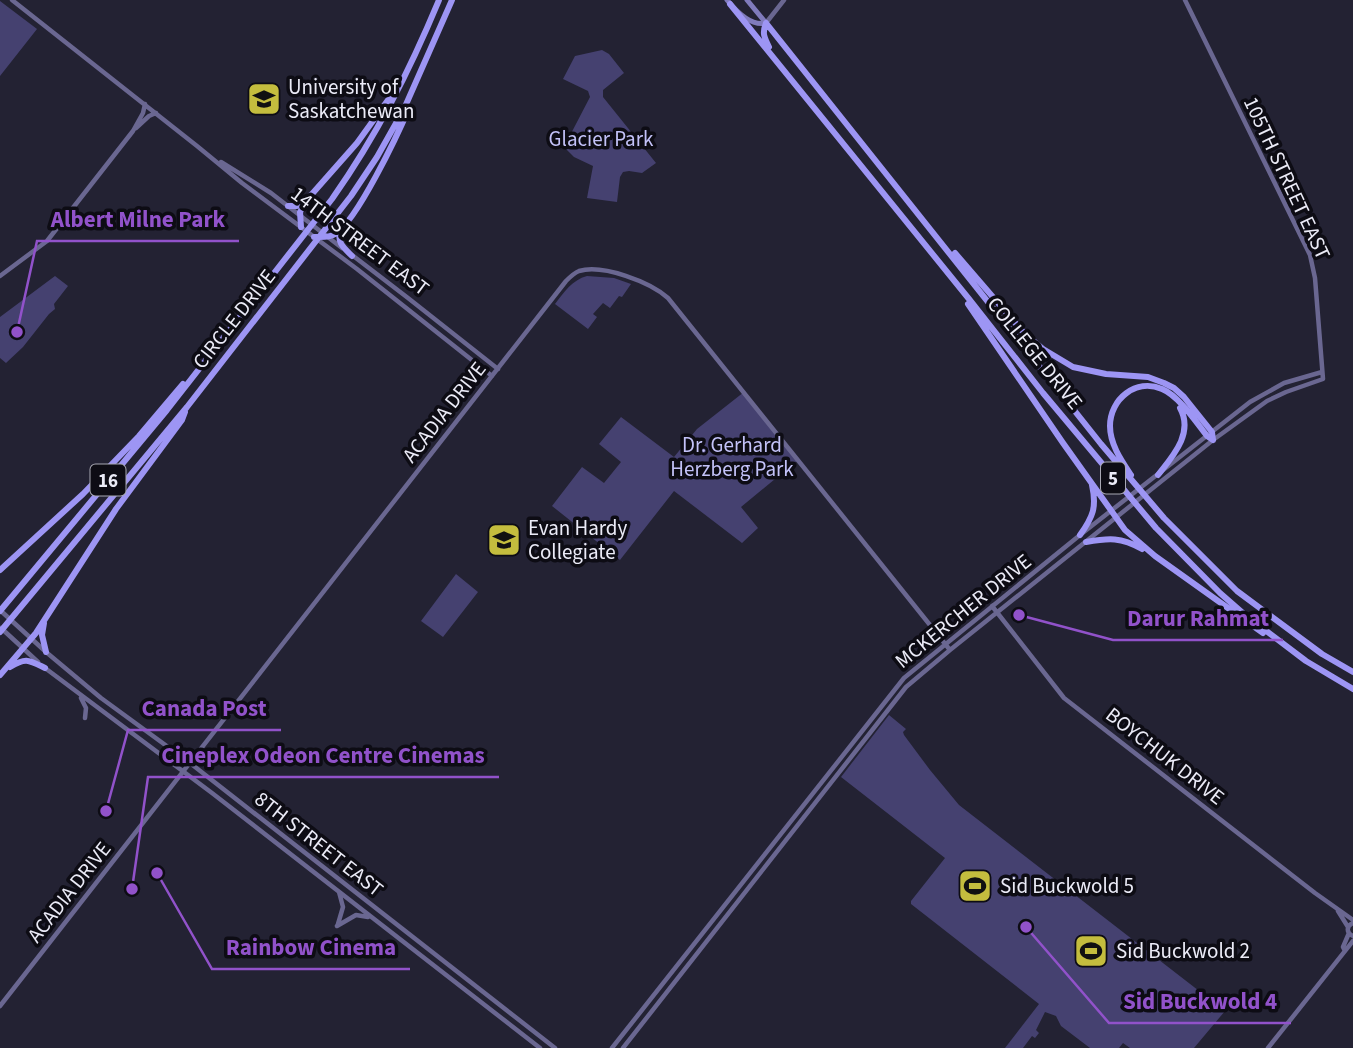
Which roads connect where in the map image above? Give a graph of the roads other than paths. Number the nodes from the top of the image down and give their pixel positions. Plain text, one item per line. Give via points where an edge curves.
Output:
1 (12, 0) edge
2 (439, 0) edge
3 (452, 0) edge
4 (747, 0) edge
5 (784, 0) edge
6 (1185, 0) edge
7 (728, 2) edge
8 (766, 23) junction
9 (785, 72) junction
10 (399, 90) junction
11 (412, 93) junction
12 (145, 104) junction
13 (156, 113) junction
14 (133, 131) junction
15 (197, 145) junction
16 (312, 194) junction
17 (288, 206) junction
18 (300, 216) junction
19 (301, 227) junction
20 (342, 229) junction
21 (934, 232) junction
22 (314, 237) junction
23 (326, 237) junction
24 (352, 256) junction
25 (945, 271) junction
26 (0, 276) edge
27 (206, 360) junction
28 (498, 369) junction
29 (1322, 372) junction
30 (492, 376) junction
31 (1323, 379) joint
32 (1177, 400) junction
33 (187, 407) junction
34 (1211, 436) junction
35 (1157, 479) junction
36 (1092, 483) junction
37 (1114, 514) junction
38 (1164, 518) junction
39 (1080, 535) junction
40 (1086, 541) junction
41 (1155, 556) junction
42 (0, 571) edge
43 (992, 606) junction
44 (0, 610) edge
45 (997, 612) junction
46 (46, 619) junction
47 (0, 630) edge
48 (31, 639) junction
49 (945, 643) junction
50 (23, 649) junction
51 (950, 650) junction
52 (46, 652) junction
53 (1306, 661) junction
54 (45, 668) junction
55 (3, 672) edge
56 (1353, 672) edge
57 (1353, 689) edge
58 (79, 694) junction
59 (85, 719) dead end
60 (190, 763) junction
61 (184, 771) junction
62 (338, 891) junction
63 (1338, 910) junction
64 (373, 918) junction
65 (1353, 921) edge
66 (1350, 932) edge
67 (1353, 941) edge
68 (1345, 951) junction
69 (0, 1006) edge
70 (540, 1048) edge
71 (555, 1048) edge
72 (612, 1048) edge
73 (623, 1048) edge
74 (1268, 1048) edge

1 - 12 street, 14TH STREET EAST
2 - 10 highway, CIRCLE DRIVE / 16
3 - 11 highway, CIRCLE DRIVE / 16
4 - 8 main road, COLLEGE DRIVE / 5
5 - 8 street
6 - 29 street, 105TH STREET EAST via 1310,255
7 - 8 main road via 752,22
7 - 9 highway, COLLEGE DRIVE / 5
8 - 9 highway via 764,38
8 - 21 highway, COLLEGE DRIVE / 5
9 - 25 highway, COLLEGE DRIVE / 5
10 - 16 highway
10 - 27 highway, CIRCLE DRIVE / 16 via 356,165
11 - 20 highway via 391,146
11 - 33 highway, CIRCLE DRIVE / 16 via 377,157 334,218
12 - 13 street, 14TH STREET EAST
12 - 14 street
13 - 14 street
13 - 15 street, 14TH STREET EAST
14 - 26 street via 46,242
15 - 17 street, 14TH STREET EAST
15 - 19 street, 14TH STREET EAST
16 - 17 highway via 297,206
16 - 18 highway
17 - 18 street, 14TH STREET EAST
18 - 19 highway
18 - 23 street, 14TH STREET EAST
19 - 22 street, 14TH STREET EAST
20 - 23 highway
20 - 24 highway via 340,242
21 - 34 highway via 1024,333 1044,349 1073,367 1148,377 1174,388
21 - 38 highway, COLLEGE DRIVE / 5
22 - 23 highway
22 - 30 street, 14TH STREET EAST
23 - 24 street, 14TH STREET EAST
24 - 28 street, 14TH STREET EAST
25 - 36 highway
25 - 53 highway, COLLEGE DRIVE / 5 via 1156,528 1220,593
27 - 42 highway via 91,486
27 - 44 highway, CIRCLE DRIVE / 16
28 - 30 street, ACADIA DRIVE
28 - 49 street, ACADIA DRIVE via 577,272 625,275 662,293
29 - 31 street, 105TH STREET EAST
29 - 34 street, MCKERCHER DRIVE via 1269,390
30 - 60 street, ACADIA DRIVE
31 - 34 street, MCKERCHER DRIVE via 1267,401
32 - 34 highway
32 - 35 highway via 1184,415 1181,442
32 - 38 highway via 1163,389 1133,389 1116,403 1110,427 1122,461
33 - 46 highway
33 - 47 highway, CIRCLE DRIVE / 16
34 - 35 street, MCKERCHER DRIVE
35 - 37 street, MCKERCHER DRIVE
35 - 37 street, MCKERCHER DRIVE via 1125,511
36 - 37 highway
36 - 39 highway via 1093,512
37 - 39 street, MCKERCHER DRIVE
37 - 40 street, MCKERCHER DRIVE
37 - 41 highway
38 - 56 highway, COLLEGE DRIVE / 5 via 1237,591
39 - 43 street, MCKERCHER DRIVE
40 - 41 highway via 1112,538
40 - 45 street, MCKERCHER DRIVE
41 - 53 highway
43 - 45 street, BOYCHUK DRIVE
43 - 49 street, MCKERCHER DRIVE
44 - 48 street, 8TH STREET EAST
45 - 51 street, MCKERCHER DRIVE
45 - 63 street, BOYCHUK DRIVE via 1065,698
46 - 48 highway
46 - 52 highway via 42,635
47 - 50 street, 8TH STREET EAST
48 - 50 highway
48 - 52 street, 8TH STREET EAST
49 - 51 street, ACADIA DRIVE
49 - 72 street, MCKERCHER DRIVE via 904,678
50 - 54 street, 8TH STREET EAST
50 - 55 highway
51 - 73 street, MCKERCHER DRIVE via 906,687
52 - 60 street, 8TH STREET EAST
53 - 57 highway, COLLEGE DRIVE / 5
54 - 55 highway via 25,660
54 - 58 street, 8TH STREET EAST
58 - 59 street via 86,708
58 - 61 street, 8TH STREET EAST
60 - 61 street, ACADIA DRIVE
60 - 71 street, 8TH STREET EAST
61 - 62 street, 8TH STREET EAST
61 - 69 street, ACADIA DRIVE
62 - 64 street, 8TH STREET EAST
62 - 64 street via 343,908 337,926 356,915
63 - 65 street, BOYCHUK DRIVE
63 - 66 street, BOYCHUK DRIVE
64 - 70 street, 8TH STREET EAST
65 - 66 street
66 - 68 street
67 - 68 street
68 - 74 street

